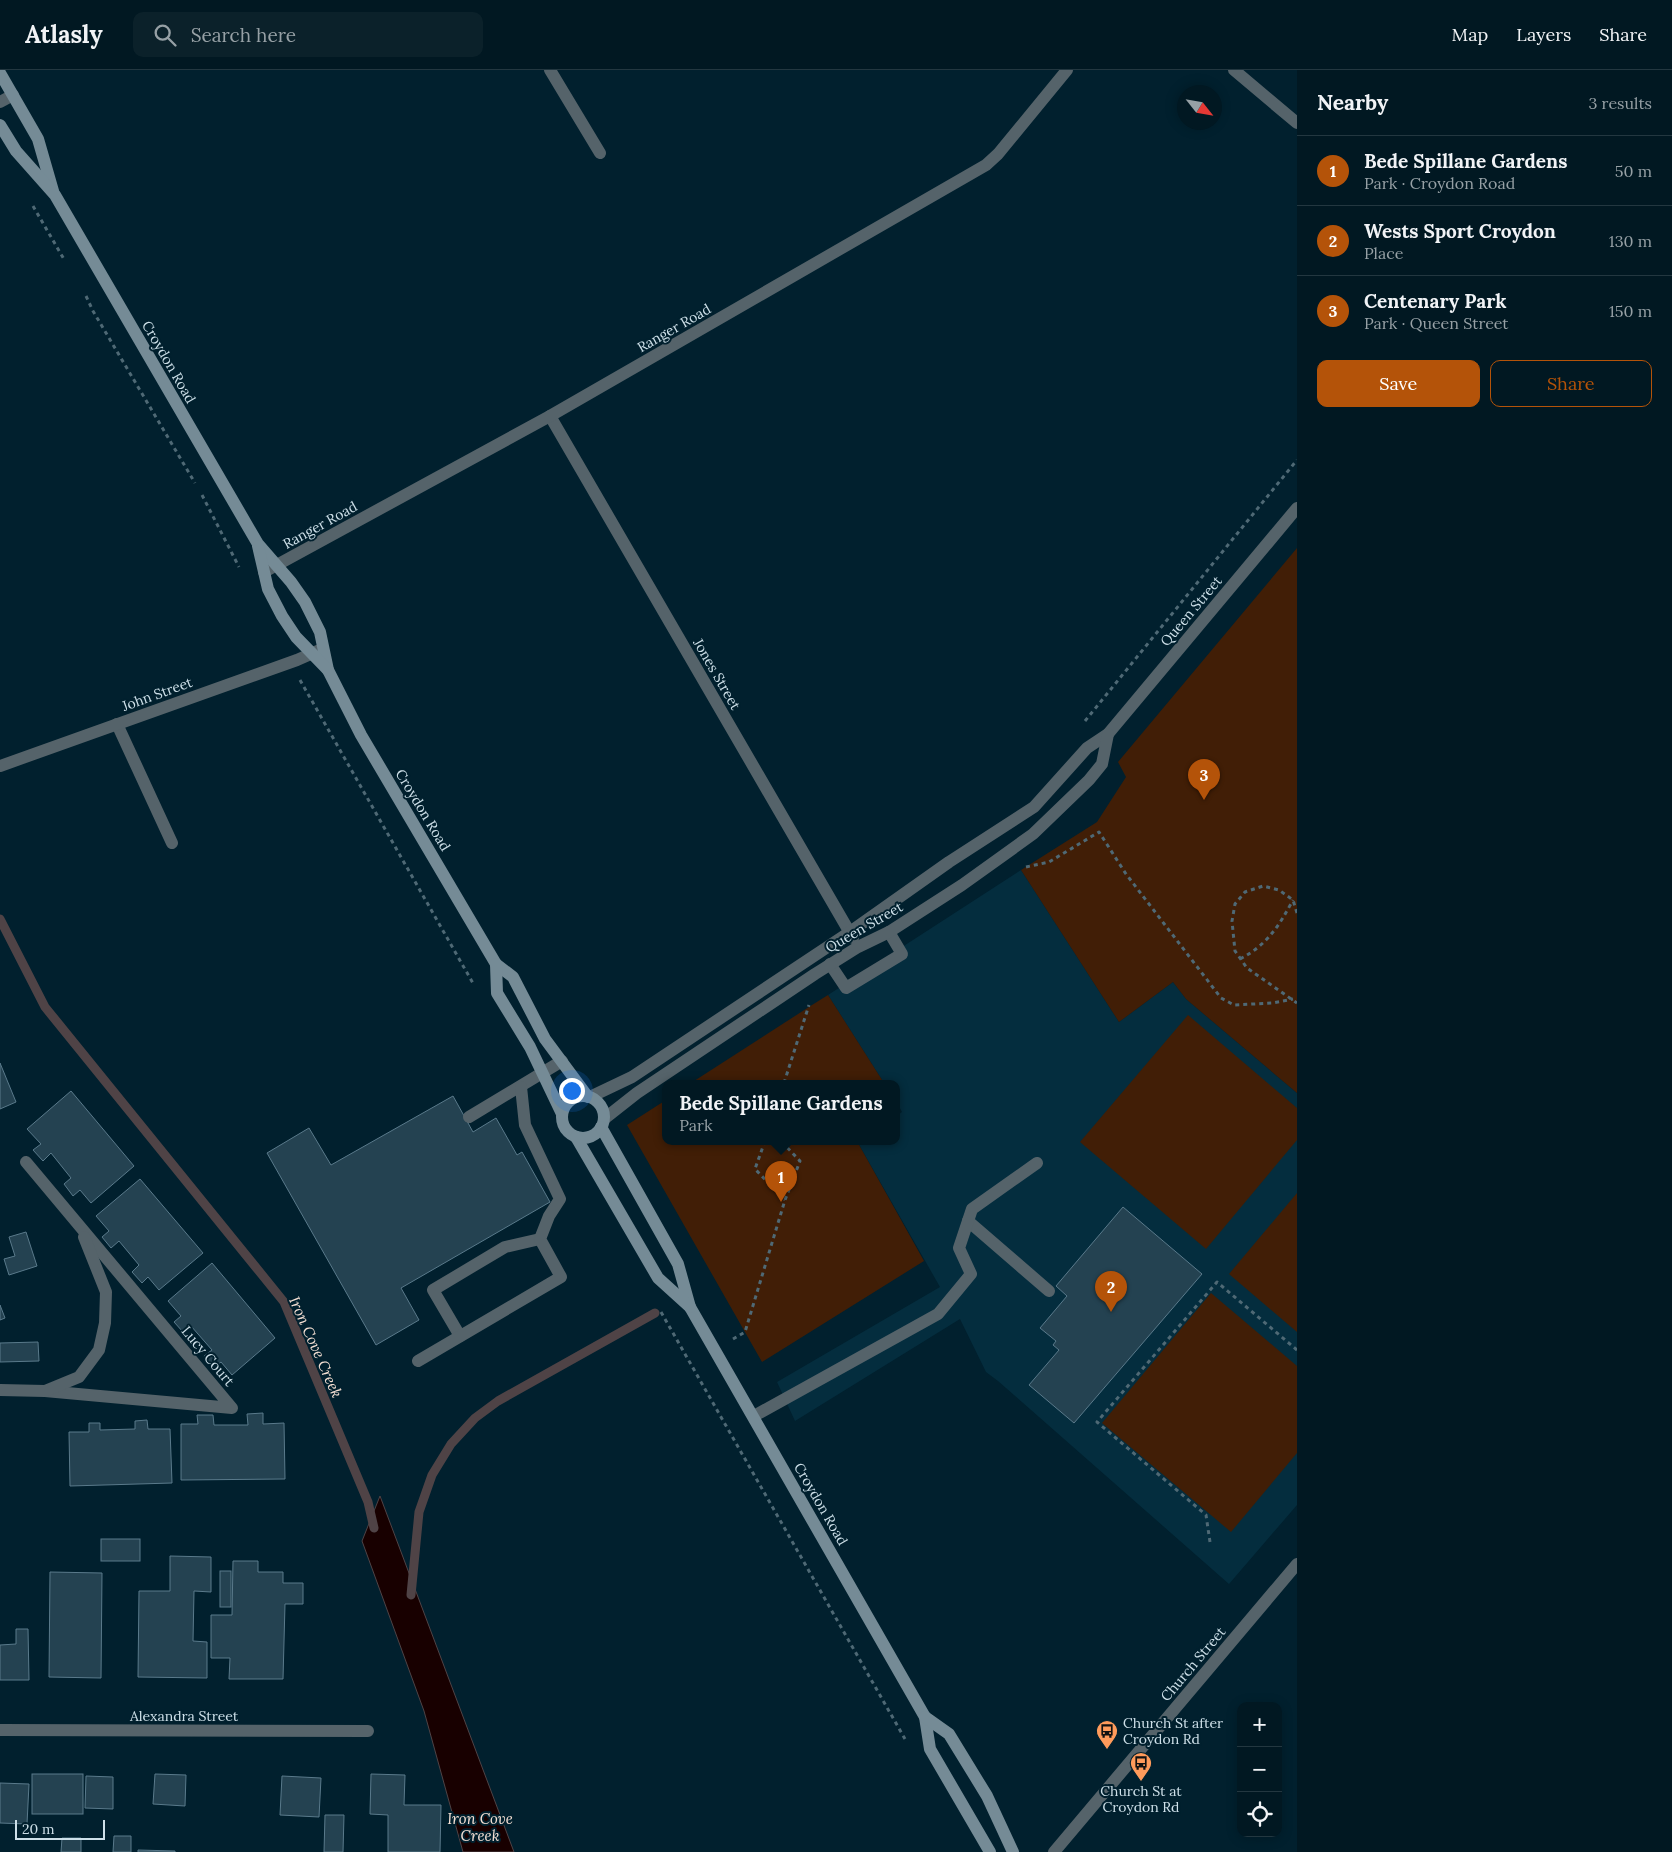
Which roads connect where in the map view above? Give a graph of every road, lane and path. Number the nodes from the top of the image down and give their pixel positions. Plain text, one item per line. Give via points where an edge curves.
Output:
1 (550, 70) edge
2 (1067, 70) edge
3 (1234, 70) edge
4 (0, 73) edge
5 (12, 95) junction
6 (0, 102) edge
7 (1297, 123) edge
8 (0, 125) edge
9 (600, 153) dead end
10 (54, 195) junction
11 (30, 202) dead end
12 (66, 262) dead end
13 (81, 288) dead end
14 (550, 416) junction
15 (1297, 460) edge
16 (1297, 508) edge
17 (258, 544) junction
18 (276, 565) junction
19 (264, 572) junction
20 (242, 574) dead end
21 (324, 649) junction
22 (312, 654) junction
23 (328, 670) junction
24 (1083, 723) dead end
25 (117, 724) junction
26 (1108, 734) junction
27 (0, 766) edge
28 (172, 843) dead end
29 (1024, 868) dead end
30 (1293, 900) junction
31 (1297, 913) edge
32 (850, 932) junction
33 (889, 932) junction
34 (858, 947) junction
35 (1240, 959) junction
36 (496, 964) junction
37 (830, 964) junction
38 (812, 999) dead end
39 (1293, 999) junction
40 (1297, 1003) edge
41 (562, 1062) junction
42 (543, 1074) junction
43 (785, 1080) edge
44 (521, 1086) junction
45 (589, 1097) junction
46 (562, 1114) junction
47 (469, 1117) dead end
48 (603, 1123) junction
49 (576, 1137) junction
50 (764, 1145) edge
51 (785, 1145) edge
52 (26, 1162) dead end
53 (1037, 1163) dead end
54 (786, 1200) junction
55 (968, 1221) junction
56 (80, 1226) junction
57 (540, 1239) junction
58 (1049, 1291) dead end
59 (690, 1306) junction
60 (460, 1336) junction
61 (716, 1350) junction
62 (1297, 1350) edge
63 (418, 1361) dead end
64 (0, 1390) edge
65 (44, 1391) junction
66 (754, 1416) junction
67 (1210, 1542) dead end
68 (1297, 1564) edge
69 (925, 1717) junction
70 (0, 1730) edge
71 (368, 1731) dead end
72 (990, 1852) edge
73 (1013, 1852) edge
74 (1054, 1852) edge

1 - 9 street
2 - 14 street, Ranger Road via 986,165
3 - 7 street
4 - 5 street, Croydon Road
5 - 6 street
5 - 10 street, Croydon Road via 38,139
8 - 10 street, Croydon Road via 16,152
10 - 17 street, Croydon Road
11 - 12 path
13 - 20 path via 203,497
14 - 18 street, Ranger Road
14 - 32 street, Jones Street
15 - 24 path
16 - 26 street, Queen Street
17 - 18 street, Croydon Road
17 - 19 street, Croydon Road
18 - 19 street, Ranger Road
18 - 21 street, Croydon Road via 305,602 320,632
19 - 22 street, Croydon Road via 268,590 282,616 296,638
21 - 22 street, John Street
21 - 23 street, Croydon Road
22 - 23 street, Croydon Road
22 - 25 street, John Street
23 - 36 street, Croydon Road via 361,735
25 - 27 street, John Street
25 - 28 street
26 - 32 street, Queen Street via 1087,748 1034,807
26 - 33 street, Queen Street via 1102,764 1033,834 962,886
29 - 39 path via 1049,862 1099,832 1126,874 1221,998 1234,1005
30 - 31 path
30 - 35 path via 1277,929
30 - 35 path via 1279,890 1263,886 1245,892 1235,904 1232,921 1235,951
32 - 34 street, Jones Street
32 - 45 street, Queen Street via 632,1077
33 - 34 street, Queen Street
33 - 37 street via 902,954 846,988
34 - 37 street, Queen Street
35 - 39 path via 1247,968
36 - 41 street, Croydon Road via 513,977 545,1039
36 - 42 street, Croydon Road via 498,993
37 - 48 street, Queen Street via 637,1092
38 - 43 path
39 - 40 path
41 - 42 street
41 - 45 street, Croydon Road
42 - 44 street
42 - 46 street, Croydon Road
44 - 47 street
44 - 57 street via 525,1126 560,1199
45 - 46 street via 574,1098 564,1107
45 - 48 street via 604,1112
46 - 49 street via 565,1128
48 - 49 street via 598,1132
48 - 59 street, Croydon Road via 678,1264
49 - 59 street, Croydon Road via 658,1278
50 - 54 path via 755,1169
51 - 54 path via 800,1161
52 - 56 street, Lucy Court
53 - 55 street via 972,1209
54 - 61 path via 745,1332
55 - 58 street
55 - 66 street via 959,1248 971,1274 938,1314
56 - 65 street, Lucy Court via 106,1292 104,1323 98,1350 79,1376
56 - 65 street, Lucy Court via 232,1408
57 - 60 street via 561,1277
57 - 60 street via 505,1247 433,1290
59 - 61 street, Croydon Road
60 - 63 street
61 - 66 street, Croydon Road
62 - 67 path via 1217,1282 1097,1422 1206,1515
64 - 65 street, Lucy Court
66 - 69 street, Croydon Road
68 - 74 street, Church Street
69 - 72 street via 930,1750
69 - 73 street via 950,1734 987,1796
70 - 71 street, Alexandra Street

